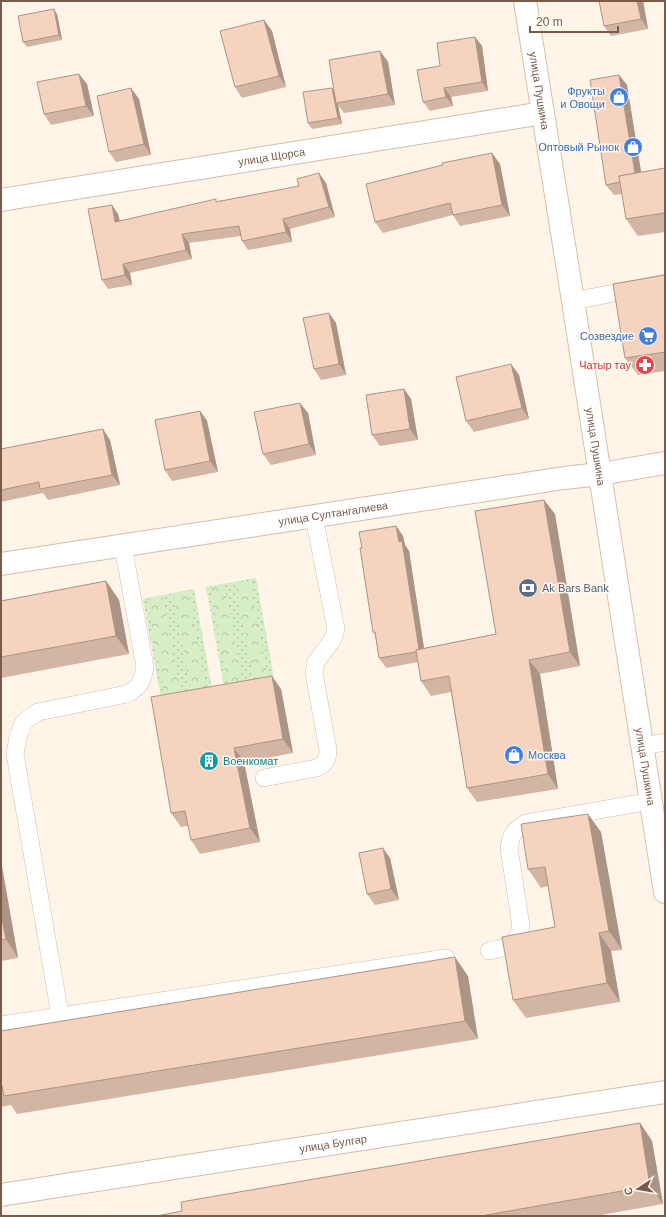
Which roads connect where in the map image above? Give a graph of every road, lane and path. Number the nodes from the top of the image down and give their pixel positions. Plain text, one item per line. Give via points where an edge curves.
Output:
1 (525, 1) edge
2 (543, 113) junction
3 (1, 200) edge
4 (665, 283) edge
5 (573, 301) junction
6 (665, 463) edge
7 (600, 474) junction
8 (314, 516) junction
9 (123, 546) junction
10 (1, 564) edge
11 (665, 742) edge
12 (643, 746) junction
13 (264, 778) dead end
14 (651, 801) junction
15 (665, 892) edge
16 (489, 951) dead end
17 (446, 958) edge
18 (60, 1015) junction
19 (1, 1025) edge
20 (665, 1092) edge
21 (1, 1196) edge

1 - 2 street, улица Пушкина
2 - 3 street, улица Щорса
2 - 5 street, улица Пушкина
4 - 5 lane
5 - 7 street, улица Пушкина
6 - 7 street, улица Султангалиева
7 - 8 street, улица Султангалиева
7 - 12 street, улица Пушкина
8 - 9 street, улица Султангалиева
8 - 13 lane via 336,629 333,639 314,668 328,757 316,768
9 - 10 street, улица Султангалиева
9 - 18 lane via 145,667 143,679 138,688 127,694 38,712 24,722 15,754
11 - 12 lane
12 - 14 street, улица Пушкина
14 - 15 street, улица Пушкина
14 - 16 lane via 526,823 516,828 510,838 509,848 521,926 518,937 510,946
17 - 18 lane
18 - 19 lane
20 - 21 street, улица Булгар

